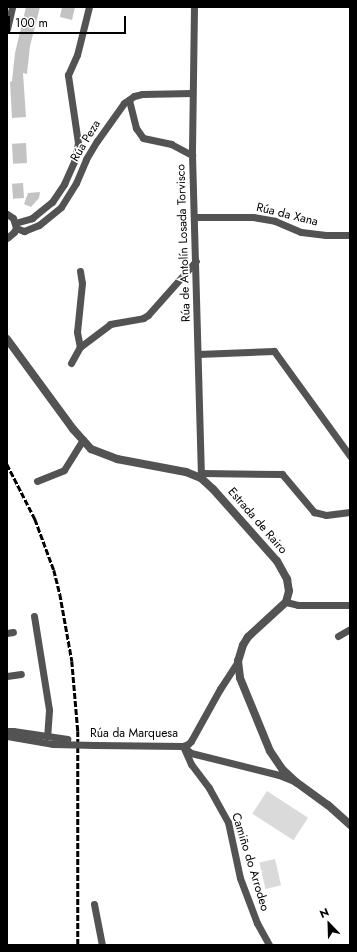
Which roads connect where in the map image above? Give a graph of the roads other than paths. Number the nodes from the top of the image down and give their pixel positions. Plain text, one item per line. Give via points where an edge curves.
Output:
1 (12, 7) edge
2 (89, 7) edge
3 (194, 7) edge
4 (7, 28) edge
5 (192, 93) junction
6 (129, 100) junction
7 (192, 155) junction
8 (7, 214) edge
9 (194, 217) junction
10 (15, 225) junction
11 (350, 235) edge
12 (7, 238) edge
13 (196, 260) junction
14 (80, 271) dead end
15 (7, 339) edge
16 (80, 347) junction
17 (198, 354) junction
18 (71, 363) dead end
19 (83, 440) junction
20 (350, 456) edge
21 (201, 476) junction
22 (36, 481) dead end
23 (350, 512) edge
24 (286, 602) junction
25 (350, 605) edge
26 (34, 616) dead end
27 (350, 629) edge
28 (338, 636) dead end
29 (238, 661) junction
30 (21, 674) dead end
31 (7, 676) edge
32 (7, 731) edge
33 (7, 736) edge
34 (47, 736) junction
35 (67, 740) dead end
36 (183, 746) junction
37 (296, 782) junction
38 (350, 825) edge
39 (94, 904) dead end
40 (102, 945) edge
41 (269, 945) edge

1 - 4 street
2 - 10 street via 77,55 68,75 78,143 74,162 52,202 32,218
3 - 5 street, Rúa de Antolín Losada Torvisco
5 - 6 street, Rúa Peza via 142,94
5 - 7 street, Rúa de Antolín Losada Torvisco
6 - 7 street via 136,128 143,138 171,144
6 - 10 street, Rúa Peza via 124,103 97,141 62,207 39,225 24,231
7 - 9 street, Rúa de Antolín Losada Torvisco
8 - 10 street via 13,218
9 - 11 street, Rúa da Xana via 253,217 275,221 301,232
9 - 13 street, Rúa de Antolín Losada Torvisco
10 - 12 street via 14,232
13 - 16 street via 148,315 110,324
13 - 17 street, Rúa de Antolín Losada Torvisco
14 - 16 street via 82,283 77,332
15 - 19 street, Estrada de Rairo
16 - 18 street
17 - 20 street via 274,351
17 - 21 street, Rúa de Antolín Losada Torvisco
19 - 21 street, Estrada de Rairo via 91,449 117,459
19 - 22 street via 64,470
21 - 23 street via 282,474 314,512 326,515
21 - 24 street, Estrada de Rairo via 277,561 287,579 289,591
24 - 25 street via 298,605
24 - 29 street via 248,637
26 - 34 street via 49,710
27 - 28 street
29 - 36 street, Rúa da Marquesa via 191,741
29 - 37 street via 240,678 270,751 283,770
30 - 31 street
32 - 34 street
33 - 36 street, Rúa da Marquesa, bridge via 53,744
34 - 35 street
36 - 37 street via 191,753 279,775
36 - 41 street, Camiño do Arrodeo via 191,764 209,788 228,822 240,878 257,923
37 - 38 street
39 - 40 street

